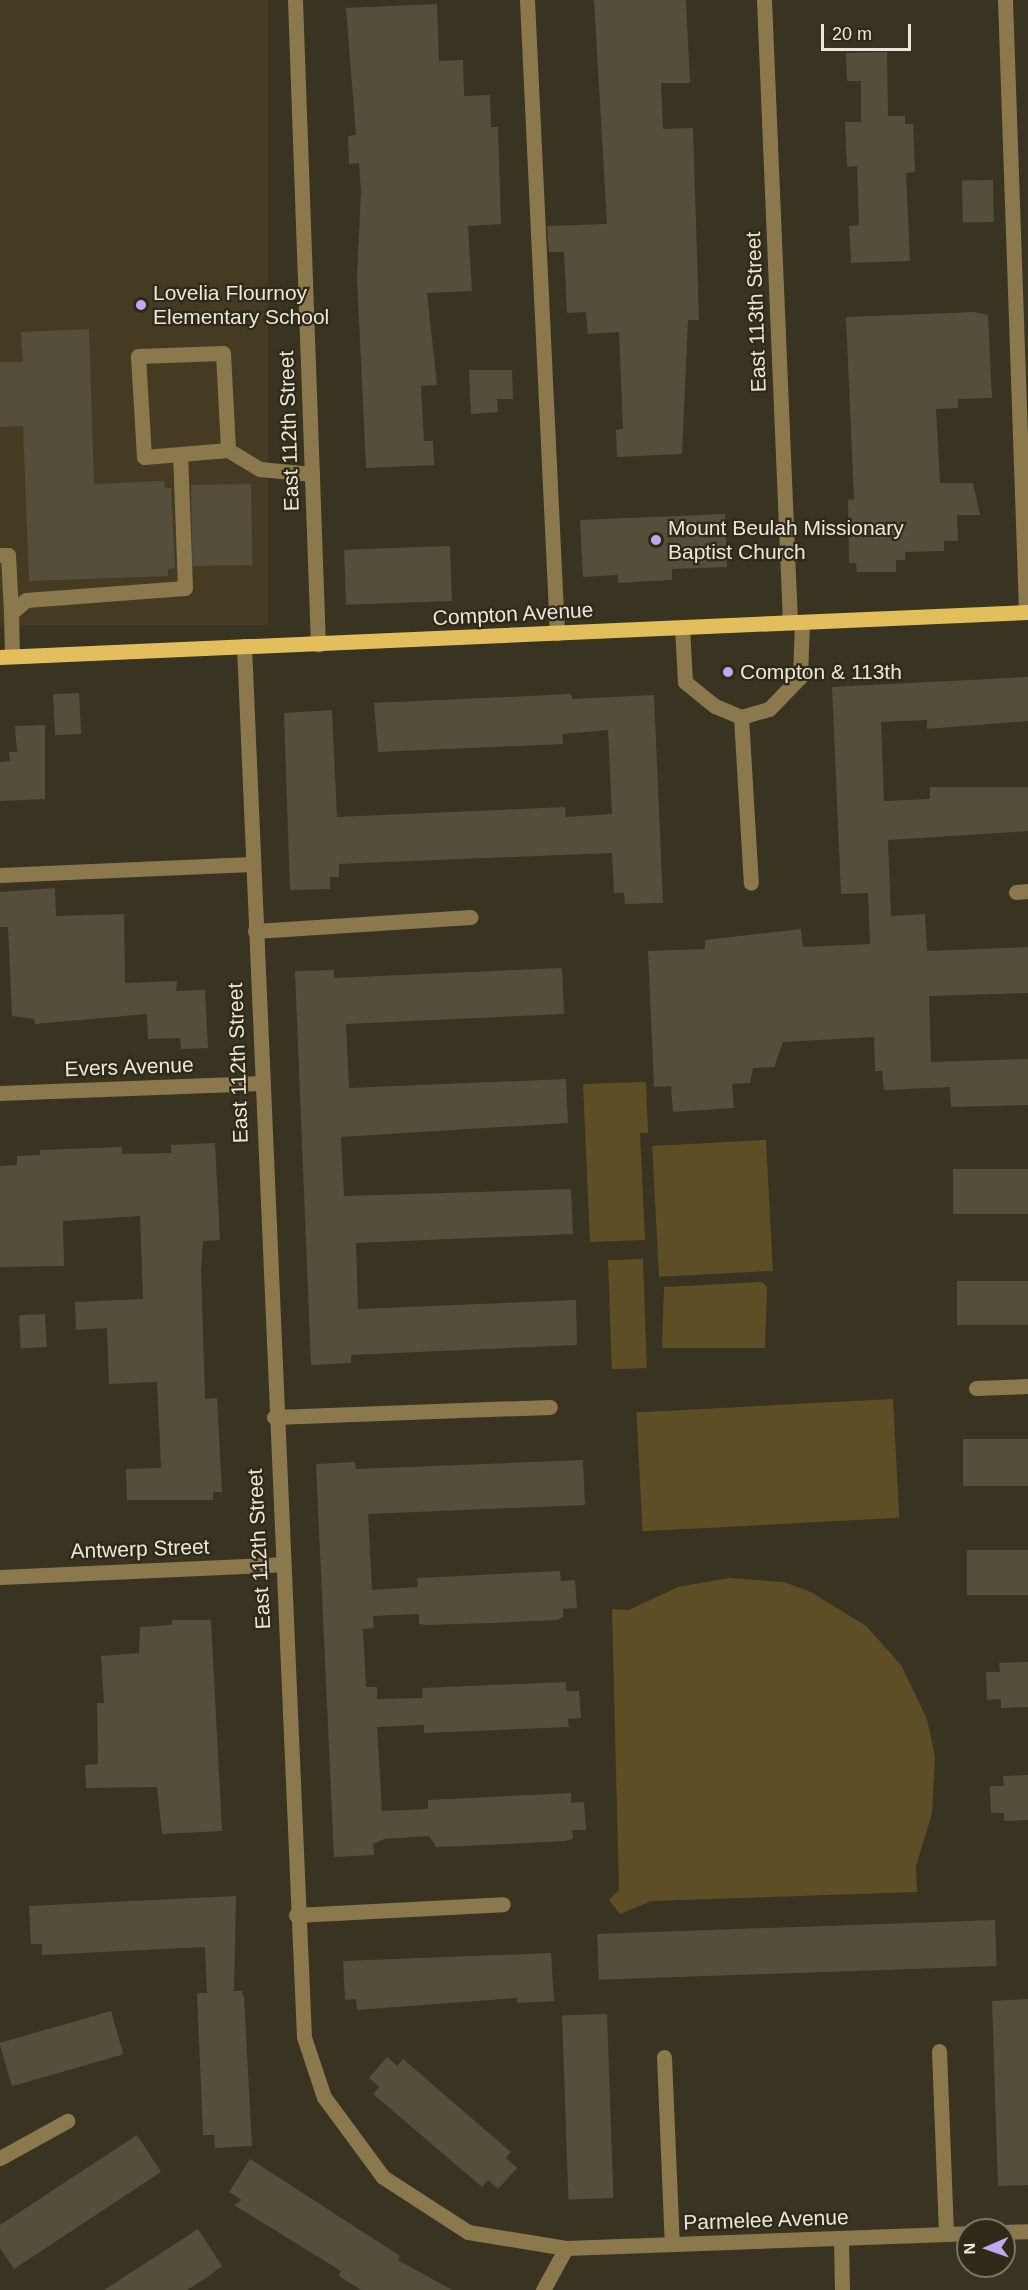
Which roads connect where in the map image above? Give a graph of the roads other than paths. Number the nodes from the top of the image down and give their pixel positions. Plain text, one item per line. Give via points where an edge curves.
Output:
1 (295, 0) edge
2 (527, 0) edge
3 (764, 0) edge
4 (1005, 0) edge
5 (228, 450) junction
6 (180, 454) junction
7 (312, 474) junction
8 (0, 555) edge
9 (1027, 612) edge
10 (12, 613) junction
11 (796, 622) junction
12 (682, 627) junction
13 (557, 633) junction
14 (318, 645) junction
15 (244, 646) junction
16 (6, 656) edge
17 (741, 717) junction
18 (252, 864) junction
19 (0, 875) edge
20 (751, 883) dead end
21 (471, 917) dead end
22 (255, 931) junction
23 (259, 1083) junction
24 (0, 1094) edge
25 (1028, 1386) edge
26 (976, 1388) dead end
27 (550, 1407) dead end
28 (274, 1417) junction
29 (281, 1564) junction
30 (0, 1576) edge
31 (503, 1904) dead end
32 (296, 1914) junction
33 (939, 2051) dead end
34 (664, 2057) dead end
35 (67, 2121) dead end
36 (0, 2158) edge
37 (946, 2234) junction
38 (956, 2234) edge
39 (841, 2238) junction
40 (672, 2244) junction
41 (566, 2248) junction
42 (543, 2290) edge
43 (842, 2290) edge

1 - 7 street, East 112th Street
2 - 13 street
3 - 11 street, East 113th Street
4 - 9 street
5 - 6 street
5 - 6 street via 223,353 138,356 144,457
5 - 7 street via 260,469
6 - 10 street via 185,588 26,600
7 - 14 street, East 112th Street
8 - 10 street via 8,555
9 - 11 main road, Compton Avenue
10 - 16 street
11 - 12 main road, Compton Avenue
11 - 17 street, East 113th Street via 800,677 769,710
12 - 13 main road, Compton Avenue
12 - 17 street via 685,682 714,706
13 - 14 main road, Compton Avenue
14 - 15 main road, Compton Avenue
15 - 16 main road, Compton Avenue
15 - 18 street, East 112th Street
17 - 20 street
18 - 19 street
18 - 22 street, East 112th Street
21 - 22 street
22 - 23 street, East 112th Street
23 - 24 street, Evers Avenue
23 - 28 street, East 112th Street
25 - 26 street
27 - 28 street
28 - 29 street, East 112th Street
29 - 30 street, Antwerp Street
29 - 32 street, East 112th Street
31 - 32 street
32 - 41 street, East 112th Street via 304,2037 324,2097 352,2142 383,2177 468,2232
33 - 37 street
34 - 40 street
35 - 36 street
37 - 38 street, Parmelee Avenue
37 - 39 street, Parmelee Avenue
39 - 40 street, Parmelee Avenue
39 - 43 street
40 - 41 street, Parmelee Avenue
41 - 42 street

